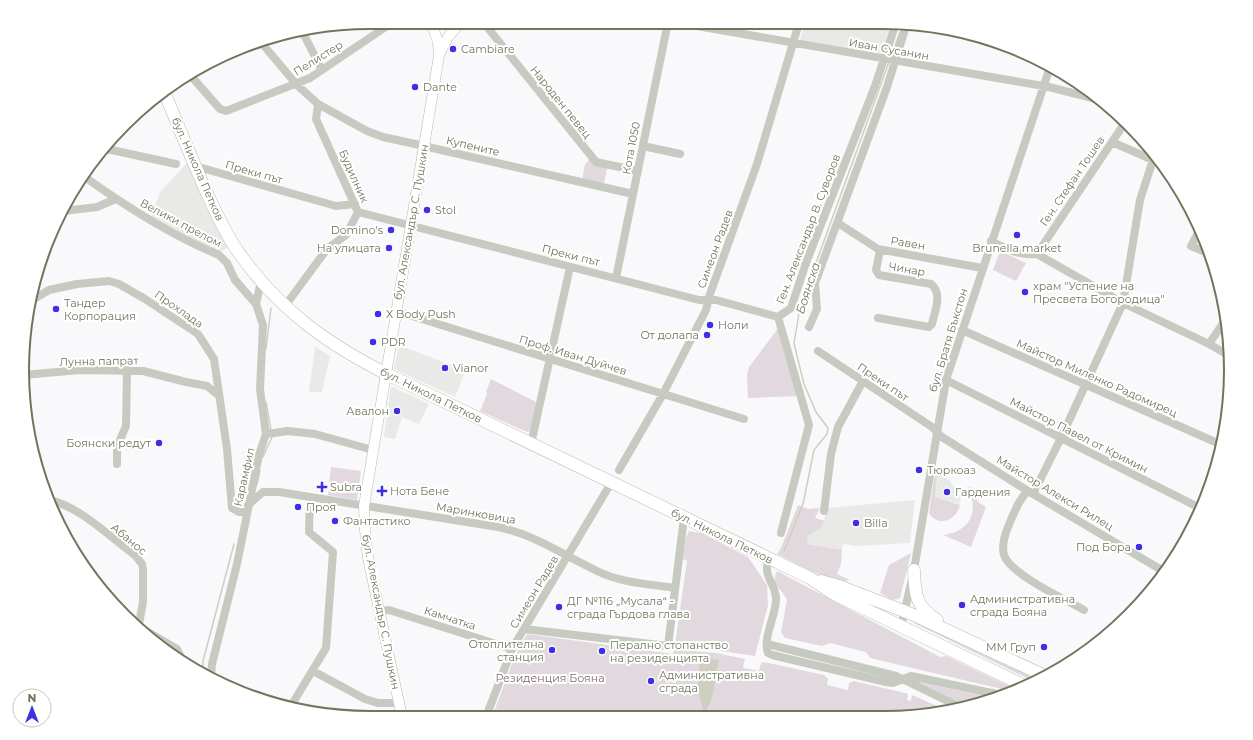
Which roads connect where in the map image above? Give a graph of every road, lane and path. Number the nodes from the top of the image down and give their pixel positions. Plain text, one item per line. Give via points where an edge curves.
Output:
1 (383, 29) edge
2 (433, 29) edge
3 (455, 29) edge
4 (488, 29) edge
5 (667, 29) edge
6 (712, 29) edge
7 (797, 29) edge
8 (894, 29) edge
9 (905, 30) edge
10 (304, 36) edge
11 (793, 44) junction
12 (264, 46) edge
13 (439, 56) junction
14 (883, 58) junction
15 (895, 60) junction
16 (322, 70) junction
17 (1048, 72) edge
18 (193, 79) edge
19 (296, 85) junction
20 (1043, 87) junction
21 (166, 96) edge
22 (1087, 96) edge
23 (318, 104) junction
24 (1122, 127) edge
25 (1112, 142) junction
26 (424, 146) junction
27 (643, 146) junction
28 (110, 150) edge
29 (680, 154) dead end
30 (1152, 159) edge
31 (1153, 160) edge
32 (176, 164) dead end
33 (195, 166) junction
34 (638, 171) junction
35 (87, 179) edge
36 (633, 194) junction
37 (116, 199) junction
38 (356, 208) junction
39 (69, 210) edge
40 (838, 223) junction
41 (411, 226) junction
42 (1196, 236) edge
43 (991, 241) junction
44 (880, 250) junction
45 (1202, 251) edge
46 (1037, 254) junction
47 (570, 267) junction
48 (982, 268) junction
49 (616, 278) junction
50 (261, 281) junction
51 (37, 297) edge
52 (708, 301) junction
53 (1123, 303) junction
54 (256, 304) junction
55 (285, 306) junction
56 (396, 311) junction
57 (778, 317) junction
58 (878, 318) dead end
59 (1221, 326) edge
60 (810, 327) dead end
61 (962, 330) junction
62 (1209, 344) junction
63 (818, 351) dead end
64 (1223, 352) edge
65 (551, 359) junction
66 (127, 370) junction
67 (29, 374) edge
68 (386, 374) junction
69 (946, 380) junction
70 (863, 381) junction
71 (1086, 384) junction
72 (662, 394) junction
73 (218, 395) junction
74 (744, 419) dead end
75 (936, 431) junction
76 (266, 434) junction
77 (1061, 438) junction
78 (1216, 443) edge
79 (531, 444) junction
80 (373, 450) junction
81 (117, 464) dead end
82 (619, 470) dead end
83 (611, 483) junction
84 (252, 491) junction
85 (263, 492) junction
86 (1031, 492) junction
87 (310, 498) junction
88 (55, 501) edge
89 (364, 506) junction
90 (1196, 506) edge
91 (248, 509) junction
92 (824, 511) dead end
93 (684, 518) junction
94 (781, 533) dead end
95 (568, 556) junction
96 (769, 559) junction
97 (1161, 568) edge
98 (914, 570) junction
99 (810, 578) junction
100 (675, 588) junction
101 (1084, 610) dead end
102 (380, 611) junction
103 (904, 611) junction
104 (140, 621) edge
105 (901, 627) junction
106 (524, 629) junction
107 (952, 632) junction
108 (160, 639) edge
109 (766, 644) junction
110 (512, 649) junction
111 (179, 652) edge
112 (816, 656) junction
113 (814, 665) junction
114 (313, 670) junction
115 (211, 672) edge
116 (1039, 673) edge
117 (902, 678) junction
118 (1018, 683) edge
119 (993, 693) edge
120 (294, 702) edge
121 (399, 703) junction
122 (953, 703) edge
123 (401, 711) edge
124 (488, 711) edge

1 - 16 street, Пелистер
2 - 13 main road, бул. Александър С. Пушкин
3 - 13 main road, бул. Александър С. Пушкин
4 - 34 street, Народен певец via 596,162
5 - 27 street, Кота 1050
6 - 11 street, Иван Сусанин
7 - 11 street, Симеон Радев
8 - 14 street, Ген. Александър В. Суворов
9 - 15 street
10 - 16 street
11 - 14 street, Иван Сусанин
11 - 52 street, Симеон Радев via 757,164
12 - 19 street
13 - 26 main road, бул. Александър С. Пушкин
14 - 15 street, Иван Сусанин
14 - 57 street, Ген. Александър В. Суворов via 875,86 791,308
15 - 20 street, Иван Сусанин
15 - 40 street
16 - 19 street, Пелистер
17 - 20 street, бул. Братя Бъкстон
18 - 19 street, Пелистер via 220,109 226,111
19 - 23 street, Купените
20 - 22 street, Иван Сусанин
20 - 43 street, бул. Братя Бъкстон
21 - 33 highway, бул. Никола Петков
23 - 26 street, Купените via 367,131
23 - 38 street, Будилник via 316,119
24 - 25 street, Ген. Стефан Тошев
25 - 30 street
25 - 46 street, Ген. Стефан Тошев
26 - 36 street, Купените
26 - 41 main road, бул. Александър С. Пушкин
27 - 29 street
27 - 34 street, Кота 1050
28 - 32 street
31 - 53 street via 1142,192
33 - 38 street, Преки път via 336,206
33 - 50 highway, бул. Никола Петков via 214,210 238,252
34 - 36 street, Кота 1050
35 - 37 street, Велики прелом
36 - 49 street, Кота 1050
37 - 39 street via 97,207
37 - 54 street, Велики прелом via 219,255 227,263 235,280
38 - 41 street, Преки път
38 - 55 street, Будилник via 346,234 327,249
40 - 44 street, Равен
40 - 60 street via 815,283 816,309
41 - 47 street, Преки път
41 - 56 main road, бул. Александър С. Пушкин
42 - 45 street via 1191,246
43 - 46 street via 1019,254
43 - 48 street, бул. Братя Бъкстон
44 - 48 street, Равен
44 - 58 street, Чинар via 876,270 879,275 931,284 938,294 932,324 928,327
46 - 53 street
47 - 49 street, Преки път
47 - 65 street
48 - 61 street, бул. Братя Бъкстон
49 - 52 street, Преки път
50 - 54 street
50 - 55 highway, бул. Никола Петков
51 - 73 street, Прохлада via 49,290 77,284 109,281 119,284 198,334 214,359
52 - 57 street, Преки път via 716,300
52 - 72 street, Симеон Радев via 706,310
53 - 62 street
53 - 71 street
54 - 76 street, Карамфил via 263,325 260,389
55 - 68 highway, бул. Никола Петков via 330,343
56 - 65 street, Проф. Иван Дуйчев
56 - 68 main road, бул. Александър С. Пушкин
57 - 94 street, Ген. Александър В. Суворов via 809,425
59 - 62 street
61 - 69 street, бул. Братя Бъкстон
61 - 71 street, Майстор Миленко Радомирец
62 - 64 street
63 - 70 street, Преки път
65 - 72 street, Проф. Иван Дуйчев
65 - 79 street
66 - 67 street, Лунна папрат via 80,370
66 - 73 street, Лунна папрат via 143,370 207,386
66 - 81 street via 126,426 118,443
68 - 79 highway, бул. Никола Петков
68 - 80 main road, бул. Александър С. Пушкин
69 - 75 street, бул. Братя Бъкстон
69 - 77 street, Майстор Павел от Кримин
70 - 75 street, Преки път
70 - 92 street via 838,427
71 - 77 street
71 - 78 street, Майстор Миленко Радомирец
72 - 74 street, Проф. Иван Дуйчев
72 - 82 street, Симеон Радев
73 - 91 street, Прохлада via 227,449 232,508 239,512
75 - 86 street, Майстор Алекси Рилец
75 - 98 street, бул. Братя Бъкстон
76 - 80 street via 288,431 315,434
76 - 84 street, Карамфил
77 - 86 street
77 - 90 street, Майстор Павел от Кримин
79 - 83 highway, бул. Никола Петков
80 - 89 main road, бул. Александър С. Пушкин
83 - 93 highway, бул. Никола Петков
83 - 95 street, Симеон Радев
84 - 85 street, Маринковица
84 - 91 street, Карамфил
85 - 87 street, Маринковица via 279,492
85 - 91 street
86 - 97 street, Майстор Алекси Рилец
86 - 101 street via 1022,496 1005,533 1004,556 1020,573
87 - 89 street, Маринковица
87 - 114 street via 309,532 333,552 326,648
88 - 104 street, Абанос via 75,510 135,555 142,564 143,602
89 - 95 street, Маринковица via 509,529 533,537
89 - 102 main road, бул. Александър С. Пушкин via 368,558
91 - 115 street, Карамфил
93 - 96 highway, бул. Никола Петков
93 - 100 street
95 - 100 street, Маринковица via 597,572 619,580
95 - 106 street, Симеон Радев
96 - 99 highway, бул. Никола Петков
96 - 109 street via 767,574 776,598
98 - 103 street, бул. Братя Бъкстон
98 - 107 highway via 919,604
99 - 103 highway, бул. Никола Петков via 839,586
99 - 105 highway, бул. Никола Петков via 834,594
100 - 106 street via 668,646
102 - 110 street, Камчатка via 389,610
102 - 121 main road, бул. Александър С. Пушкин
103 - 105 street, бул. Братя Бъкстон
103 - 107 highway, бул. Никола Петков
105 - 118 highway, бул. Никола Петков
106 - 110 street, Симеон Радев
107 - 116 highway
108 - 111 street
109 - 112 street
109 - 113 street via 768,653
110 - 124 street, Симеон Радев
112 - 113 street via 819,662
112 - 117 street
113 - 117 street via 886,682 893,683
114 - 120 street
114 - 121 street via 378,704
117 - 119 street via 911,676
117 - 122 street
121 - 123 main road, бул. Александър С. Пушкин

